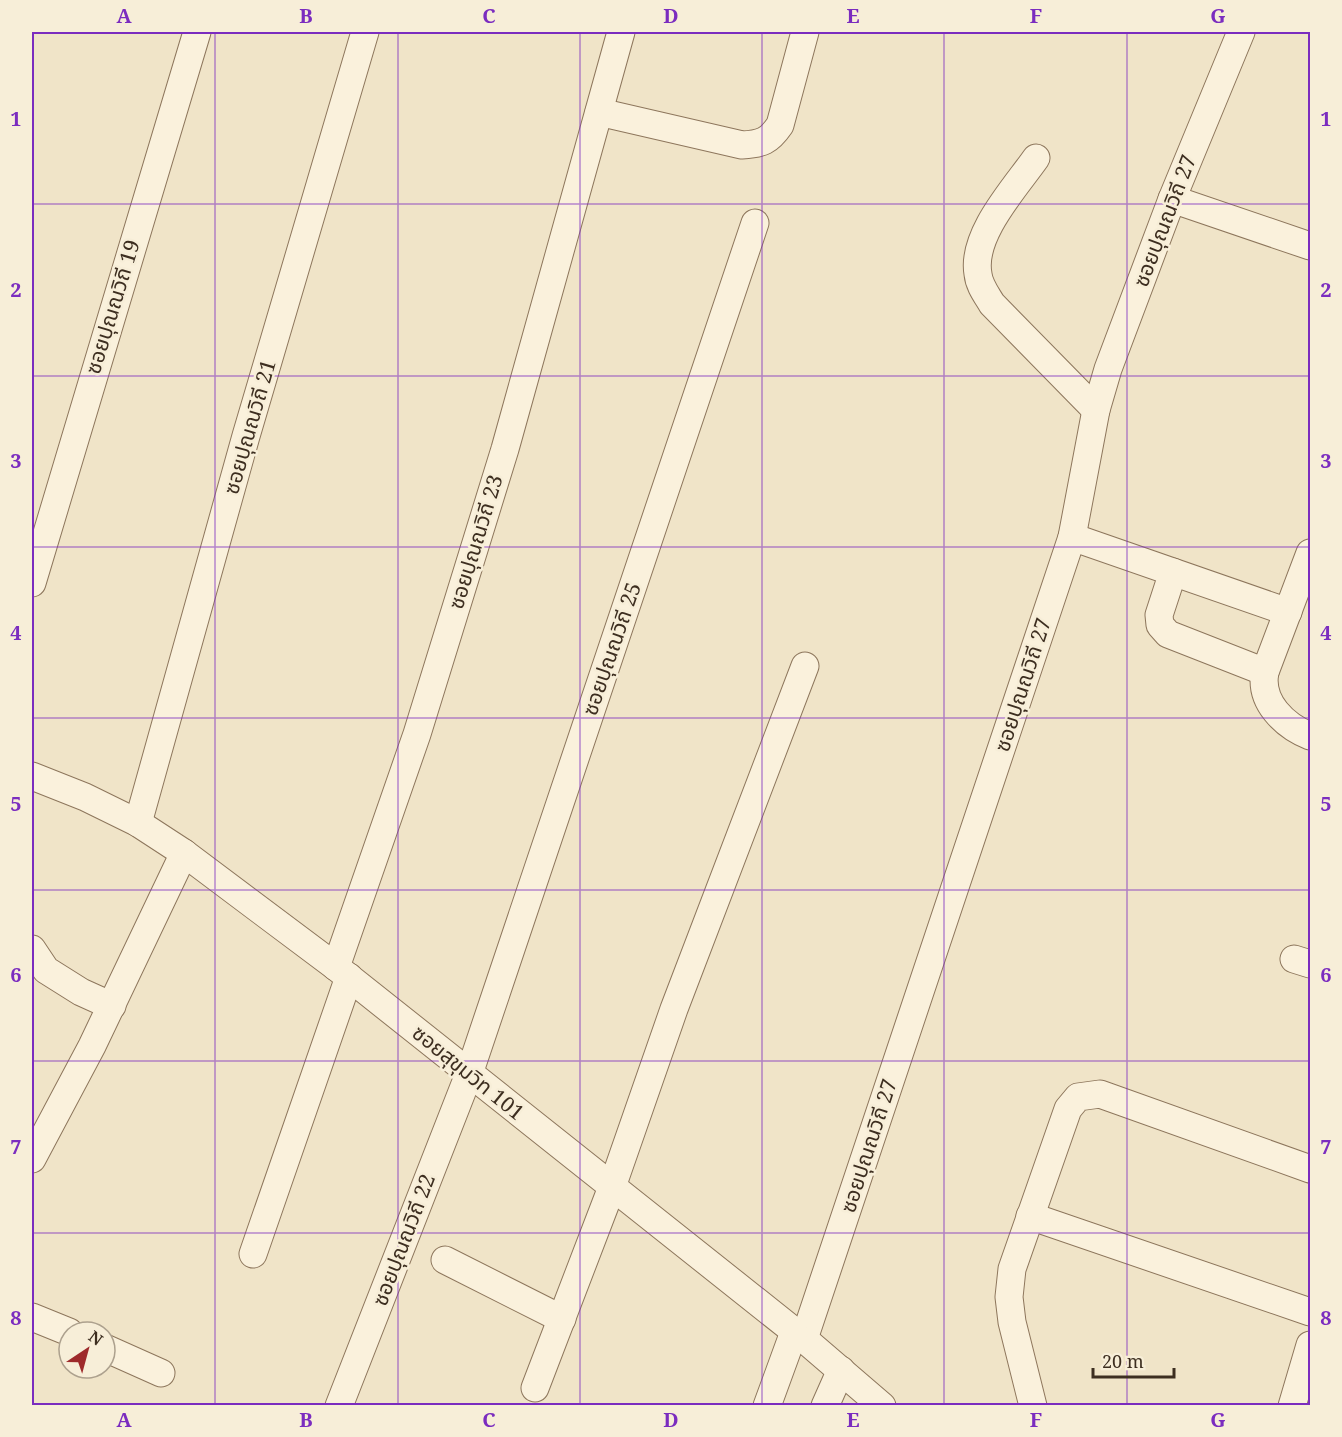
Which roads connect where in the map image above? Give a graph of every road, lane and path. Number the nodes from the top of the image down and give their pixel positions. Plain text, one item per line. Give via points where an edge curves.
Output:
1 (197, 32) edge
2 (365, 32) edge
3 (621, 32) edge
4 (805, 32) edge
5 (1241, 32) edge
6 (598, 112) junction
7 (1036, 158) dead end
8 (1172, 199) junction
9 (755, 223) dead end
10 (1311, 246) edge
11 (1096, 410) junction
12 (39, 528) edge
13 (1072, 537) junction
14 (1311, 553) edge
15 (1173, 572) junction
16 (32, 583) edge
17 (1288, 612) junction
18 (805, 666) dead end
19 (1265, 672) junction
20 (1311, 736) edge
21 (32, 776) edge
22 (138, 823) junction
23 (183, 853) junction
24 (32, 949) edge
25 (342, 972) junction
26 (112, 1006) junction
27 (469, 1074) junction
28 (32, 1159) edge
29 (1311, 1169) edge
30 (612, 1187) junction
31 (1030, 1216) junction
32 (252, 1254) dead end
33 (445, 1260) dead end
34 (1311, 1312) edge
35 (32, 1317) edge
36 (562, 1319) junction
37 (57, 1327) edge
38 (799, 1336) junction
39 (1311, 1344) edge
40 (117, 1353) edge
41 (841, 1370) junction
42 (160, 1373) dead end
43 (535, 1388) dead end
44 (339, 1406) edge
45 (767, 1406) edge
46 (825, 1406) edge
47 (882, 1406) edge
48 (1033, 1406) edge
49 (1292, 1406) edge

1 - 12 street, ซอยปุณณวิถี 19
2 - 22 street, ซอยปุณณวิถี 21
3 - 6 street, ซอยปุณณวิถี 23
4 - 6 street via 780,125 772,136 758,144 742,145
5 - 8 street, ซอยปุณณวิถี 27
6 - 25 street, ซอยปุณณวิถี 23 via 505,449
7 - 11 street via 990,224 982,241 978,274 982,289 993,303
8 - 10 street
8 - 11 street, ซอยปุณณวิถี 27
9 - 27 street, ซอยปุณณวิถี 25
11 - 13 street, ซอยปุณณวิถี 27
12 - 16 street, ซอยปุณณวิถี 19
13 - 15 street
13 - 38 street, ซอยปุณณวิถี 27
14 - 17 street
15 - 17 street
15 - 19 street via 1159,615 1160,625 1168,633
17 - 19 street
18 - 30 street via 674,1009
19 - 20 street via 1263,683 1271,705 1295,729
21 - 22 street, ซอยสุขุมวิท 101
22 - 23 street, ซอยสุขุมวิท 101
23 - 25 street, ซอยสุขุมวิท 101
23 - 26 street
24 - 26 street via 46,970
25 - 27 street, ซอยสุขุมวิท 101
25 - 32 street, ซอยปุณณวิถี 23
26 - 28 street
27 - 30 street, ซอยสุขุมวิท 101
27 - 44 street, ซอยปุณณวิถี 22
29 - 31 street via 1100,1094 1078,1097 1068,1109
30 - 36 street
30 - 38 street, ซอยสุขุมวิท 101
31 - 34 street
31 - 48 street via 1012,1269 1010,1297 1012,1322
33 - 36 street
35 - 37 street
36 - 43 street
38 - 41 street, ซอยสุขุมวิท 101
38 - 45 street, ซอยปุณณวิถี 27
39 - 49 street
40 - 42 street
41 - 46 street
41 - 47 street, ซอยสุขุมวิท 101

